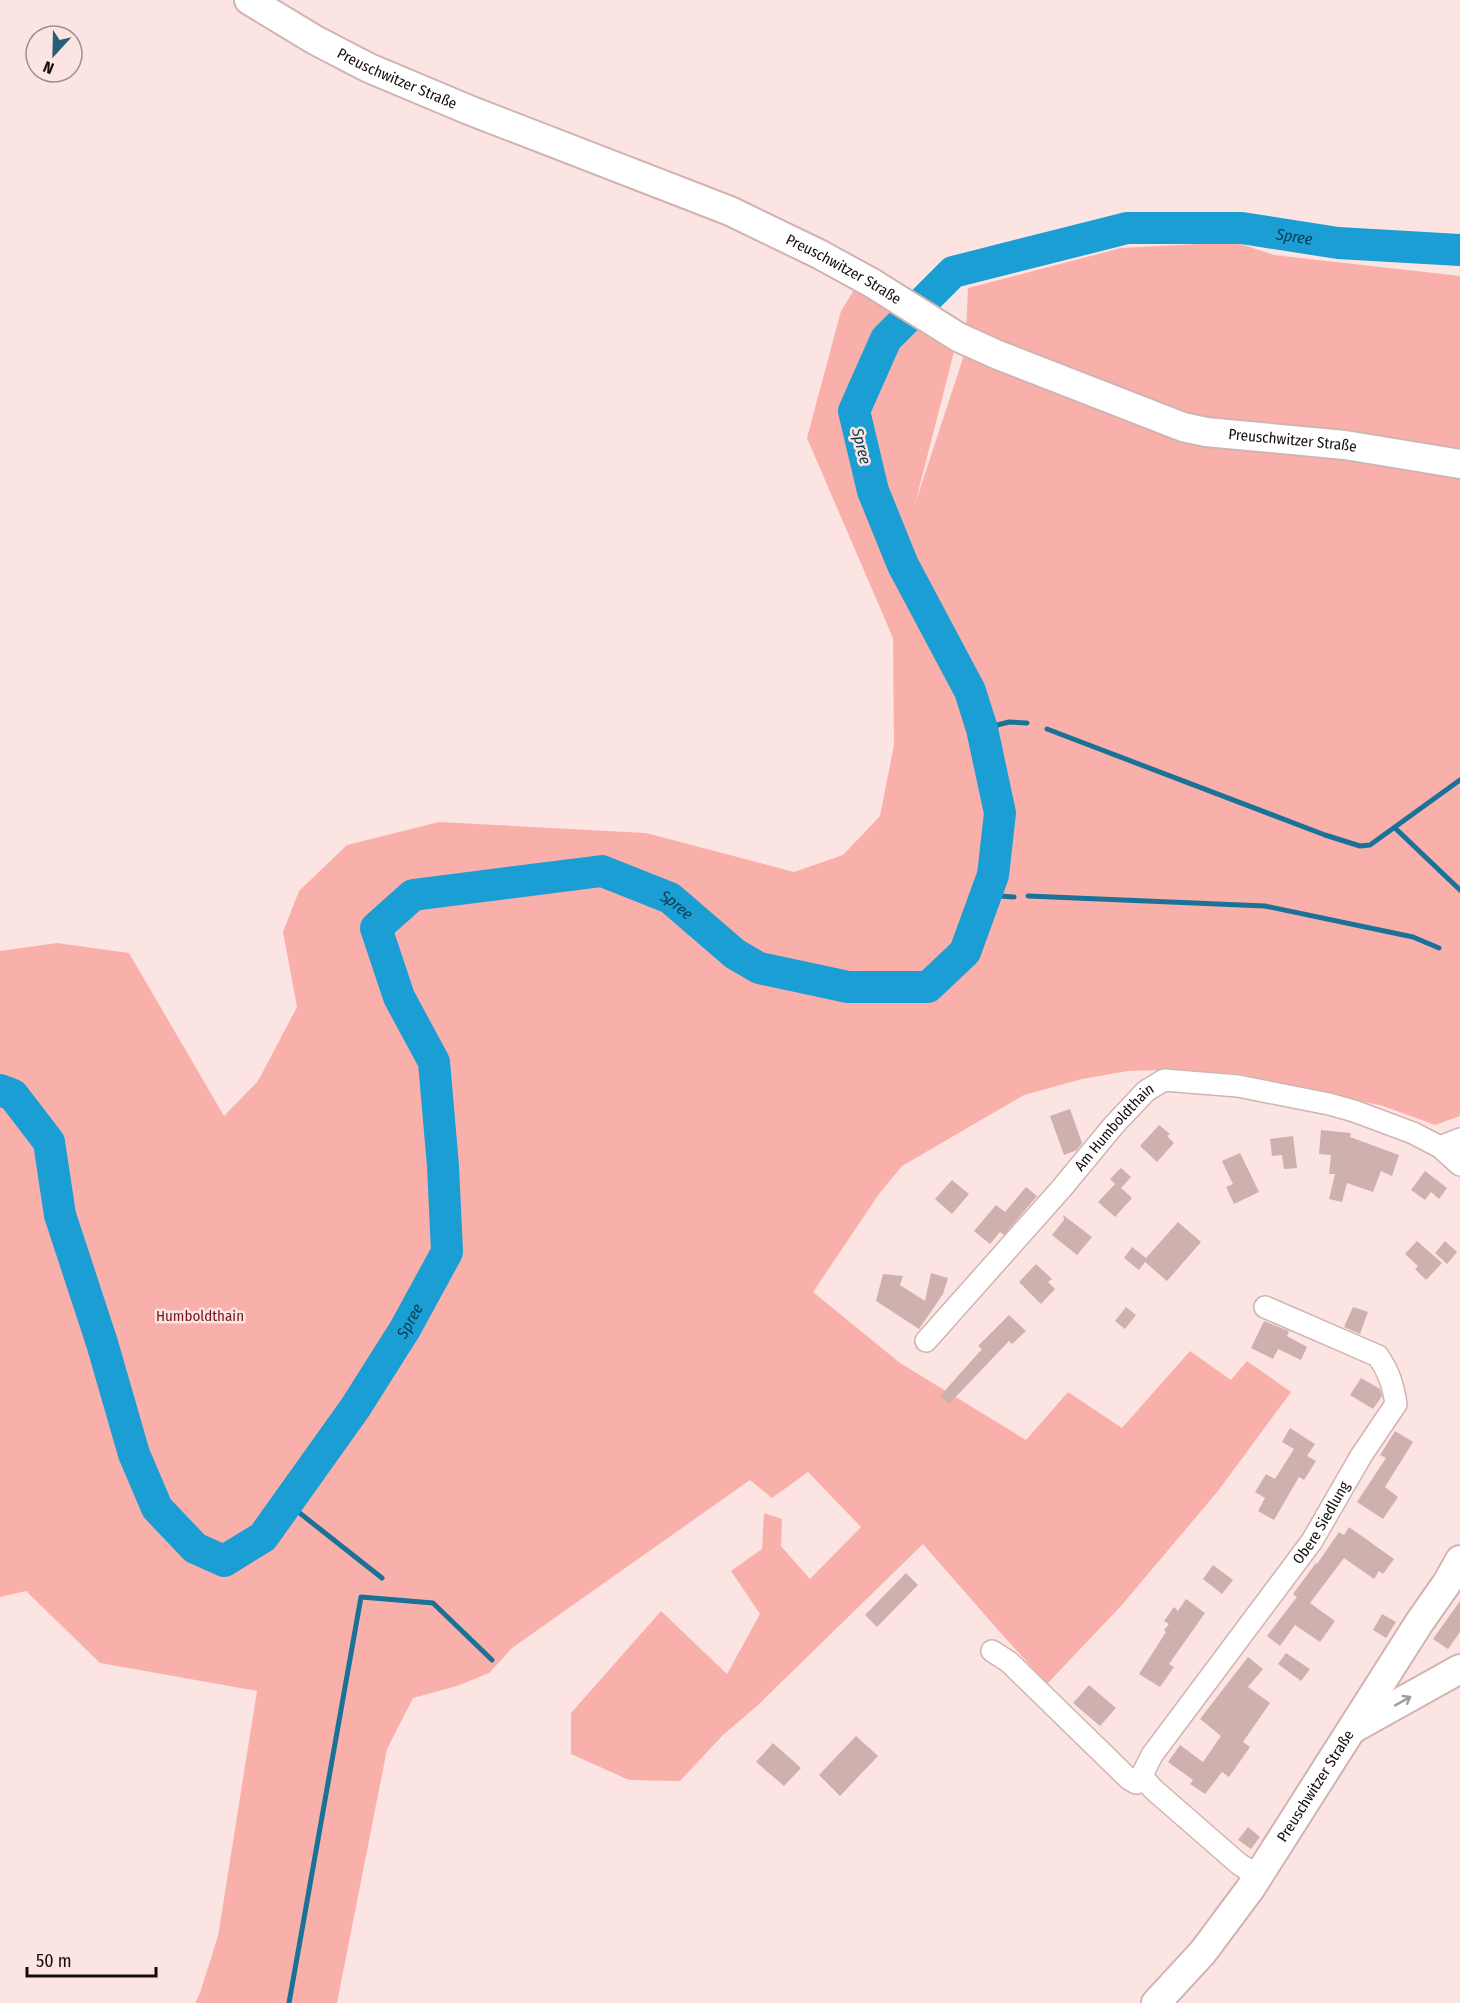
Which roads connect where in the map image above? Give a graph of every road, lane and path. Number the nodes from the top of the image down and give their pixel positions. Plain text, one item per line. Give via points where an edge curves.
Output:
1 (249, 0) edge
2 (1460, 464) edge
3 (1460, 1139) edge
4 (1440, 1147) junction
5 (1460, 1165) edge
6 (1265, 1307) dead end
7 (926, 1341) dead end
8 (1460, 1560) edge
9 (992, 1651) dead end
10 (1460, 1669) edge
11 (1352, 1729) junction
12 (1145, 1780) junction
13 (1258, 1876) junction
14 (1156, 2003) edge

1 - 2 street, Preuschwitzer Straße via 369,69 730,211 872,283 958,337 1183,427 1345,445
3 - 4 street
4 - 5 street, Am Humboldthain
4 - 7 street, Am Humboldthain via 1413,1133 1329,1104 1238,1086 1164,1080 1146,1090 1114,1125
6 - 12 street, Obere Siedlung via 1378,1356 1393,1385 1396,1404 1312,1541 1152,1755 1143,1773
8 - 11 street, Preuschwitzer Straße
9 - 12 street via 1009,1662 1129,1779 1136,1783
11 -> 10 street
11 - 13 street, Preuschwitzer Straße
12 - 13 street via 1239,1864
13 - 14 street, Preuschwitzer Straße via 1203,1952

